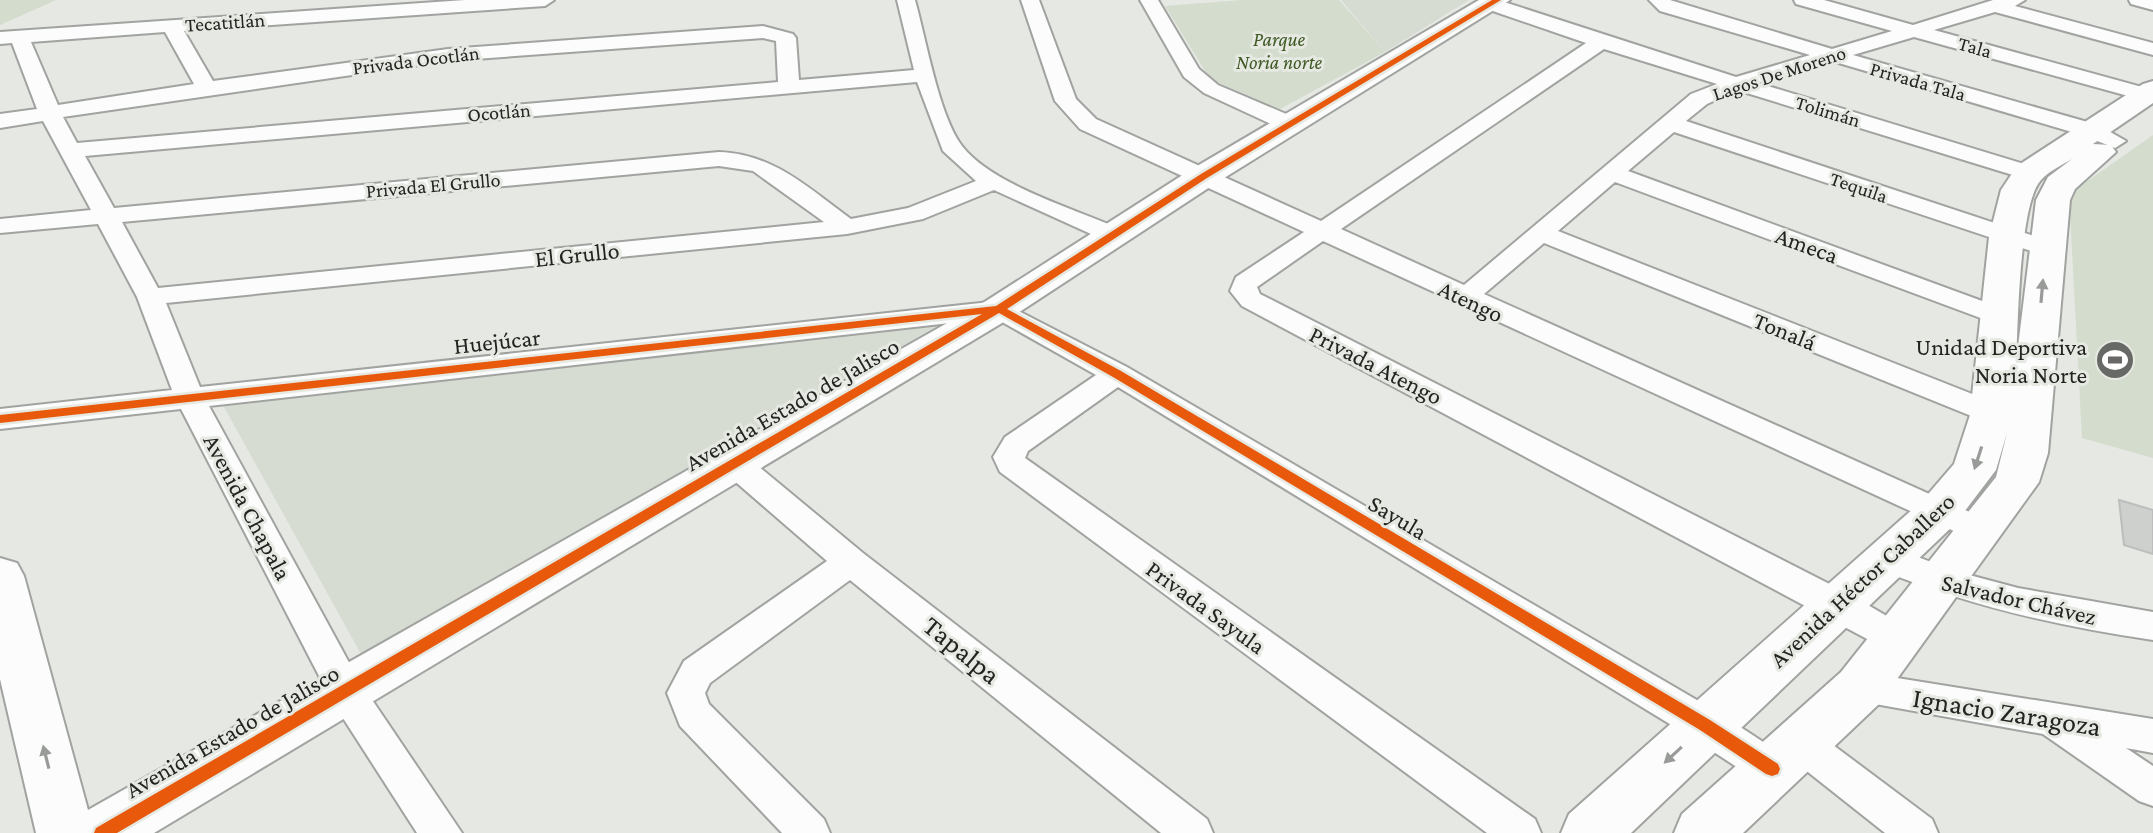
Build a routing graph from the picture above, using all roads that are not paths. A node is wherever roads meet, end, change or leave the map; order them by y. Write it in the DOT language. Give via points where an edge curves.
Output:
graph roads {
  1 [pos="545,0"];
  2 [pos="906,0"];
  3 [pos="1030,0"];
  4 [pos="1149,0"];
  5 [pos="1658,0"];
  6 [pos="1803,0"];
  7 [pos="1969,0"];
  8 [pos="2138,0"];
  9 [pos="1494,2"];
  10 [pos="2006,4"];
  11 [pos="2153,4"];
  12 [pos="467,6"];
  13 [pos="171,26"];
  14 [pos="1916,31"];
  15 [pos="9,38"];
  16 [pos="1601,42"];
  17 [pos="2153,49"];
  18 [pos="448,55"];
  19 [pos="1829,56"];
  20 [pos="926,75"];
  21 [pos="1737,83"];
  22 [pos="789,86"];
  23 [pos="207,88"];
  24 [pos="2151,100"];
  25 [pos="50,113"];
  26 [pos="0,121"];
  27 [pos="1290,124"];
  28 [pos="1672,124"];
  29 [pos="2102,136"];
  30 [pos="73,150"];
  31 [pos="1612,173"];
  32 [pos="2029,173"];
  33 [pos="1204,176"];
  34 [pos="996,181"];
  35 [pos="103,215"];
  36 [pos="0,226"];
  37 [pos="847,227"];
  38 [pos="1322,231"];
  39 [pos="1111,234"];
  40 [pos="1543,234"];
  41 [pos="2027,243"];
  42 [pos="150,297"];
  43 [pos="1464,298"];
  44 [pos="999,309"];
  45 [pos="2002,318"];
  46 [pos="1117,374"];
  47 [pos="189,396"];
  48 [pos="0,419"];
  49 [pos="2010,420"];
  50 [pos="735,464"];
  51 [pos="1939,512"];
  52 [pos="1982,532"];
  53 [pos="1888,559"];
  54 [pos="851,562"];
  55 [pos="0,576"];
  56 [pos="1941,583"];
  57 [pos="1839,605"];
  58 [pos="2153,626"];
  59 [pos="1899,641"];
  60 [pos="1860,688"];
  61 [pos="345,690"];
  62 [pos="2050,719"];
  63 [pos="1705,725"];
  64 [pos="2153,736"];
  65 [pos="1787,757"];
  66 [pos="2153,788"];
  67 [pos="65,833"];
  68 [pos="102,833"];
  69 [pos="441,833"];
  70 [pos="809,833"];
  71 [pos="1192,833"];
  72 [pos="1520,833"];
  73 [pos="1590,833"];
  74 [pos="1703,833"];
  75 [pos="1917,833"];
  1 -- 12 [label="street, Tecatitlán"];
  2 -- 20 [label="street"];
  3 -- 33 [label="street, Atengo" via="1066,101 1076,114"];
  4 -- 27 [label="street" via="1191,73 1211,89"];
  5 -- 19 [label="street, Privada Tala"];
  6 -- 14 [label="street, Tala"];
  7 -- 10 [label="street"];
  8 -- 11 [label="street"];
  9 -- 16 [label="street, Tolimán"];
  9 -- 27 [label="main road, Avenida Estado de Jalisco"];
  10 -- 14 [label="street, Lagos De Moreno"];
  10 -- 17 [label="street"];
  12 -- 13 [label="street, Tecatitlán"];
  12 -- 18 [label="street"];
  13 -- 15 [label="street, Tecatitlán"];
  13 -- 23 [label="street"];
  14 -- 19 [label="street, Lagos De Moreno"];
  14 -- 24 [label="street, Tala"];
  15 -- 25 [label="street, Avenida Chapala"];
  16 -- 21 [label="street, Tolimán"];
  16 -- 38 [label="street, Privada Atengo"];
  18 -- 22 [label="street, Privada Ocotlán" via="775,32 786,38"];
  18 -- 23 [label="street, Privada Ocotlán"];
  19 -- 21 [label="street, Lagos De Moreno"];
  19 -- 29 [label="street, Privada Tala"];
  20 -- 22 [label="street, Ocotlán"];
  20 -- 34 [label="street" via="953,150"];
  21 -- 28 [label="street, Lagos De Moreno" via="1699,99"];
  21 -- 32 [label="street, Tolimán"];
  22 -- 30 [label="street, Ocotlán"];
  23 -- 25 [label="street, Privada Ocotlán"];
  24 -- 29 [label="main road, Avenida Héctor Caballero"];
  25 -- 26 [label="street, Privada Ocotlán"];
  25 -- 30 [label="street, Avenida Chapala"];
  27 -- 33 [label="main road, Avenida Estado de Jalisco"];
  28 -- 31 [label="street, Lagos De Moreno"];
  28 -- 41 [label="street, Tequila"];
  29 -- 32 [label="main road, Avenida Héctor Caballero"];
  29 -- 41 [label="main road, Avenida Héctor Caballero" via="2060,184"];
  30 -- 35 [label="street, Avenida Chapala"];
  31 -- 40 [label="street, Lagos De Moreno"];
  31 -- 45 [label="street, Ameca"];
  32 -- 41 [label="main road, Avenida Héctor Caballero" via="2018,190"];
  33 -- 38 [label="street, Atengo"];
  33 -- 39 [label="main road, Avenida Estado de Jalisco"];
  34 -- 37 [label="street, El Grullo" via="914,214"];
  34 -- 39 [label="street"];
  35 -- 36 [label="street, Privada El Grullo"];
  35 -- 37 [label="street, Privada El Grullo" via="734,159 761,166"];
  35 -- 42 [label="street, Avenida Chapala"];
  37 -- 42 [label="street, El Grullo"];
  38 -- 43 [label="street, Atengo"];
  38 -- 57 [label="street, Privada Atengo" via="1245,283 1246,295"];
  39 -- 44 [label="main road, Avenida Estado de Jalisco"];
  40 -- 43 [label="street, Lagos De Moreno"];
  40 -- 49 [label="street, Tonalá"];
  41 -- 45 [label="main road, Avenida Héctor Caballero"];
  49 -- 41 [label="main road, Avenida Héctor Caballero, one-way"];
  42 -- 47 [label="street, Avenida Chapala"];
  43 -- 51 [label="street, Atengo"];
  44 -- 46 [label="street, Sayula"];
  44 -- 47 [label="street, Huejúcar"];
  44 -- 50 [label="main road, Avenida Estado de Jalisco"];
  45 -- 49 [label="main road, Avenida Héctor Caballero"];
  46 -- 63 [label="street, Sayula"];
  46 -- 72 [label="street, Privada Sayula" via="1016,444 1011,464"];
  47 -- 48 [label="street, Huejúcar"];
  47 -- 61 [label="street, Avenida Chapala"];
  49 -- 51 [label="main road, Avenida Héctor Caballero, one-way"];
  49 -- 52 [label="main road, Avenida Héctor Caballero" via="2026,453 2017,482"];
  50 -- 54 [label="street, Tapalpa"];
  50 -- 61 [label="main road, Avenida Estado de Jalisco"];
  51 -- 52 [label="street, Atengo"];
  51 -- 53 [label="main road, Avenida Héctor Caballero"];
  52 -- 56 [label="main road, Avenida Héctor Caballero"];
  53 -- 56 [label="street, Salvador Chávez"];
  53 -- 57 [label="main road, Avenida Héctor Caballero"];
  54 -- 70 [label="street" via="697,672 686,693 694,714"];
  54 -- 71 [label="street, Tapalpa"];
  67 -- 55 [label="main road, one-way"];
  56 -- 58 [label="street, Salvador Chávez" via="2090,618"];
  56 -- 59 [label="main road, Avenida Héctor Caballero"];
  57 -- 59 [label="street, Privada Atengo"];
  57 -- 63 [label="main road, Avenida Héctor Caballero"];
  59 -- 60 [label="main road, Avenida Héctor Caballero"];
  60 -- 62 [label="street, Ignacio Zaragoza"];
  60 -- 65 [label="main road, Avenida Héctor Caballero"];
  61 -- 68 [label="main road, Avenida Estado de Jalisco"];
  61 -- 69 [label="street, Avenida Chapala"];
  62 -- 64 [label="street, Ignacio Zaragoza"];
  62 -- 66 [label="street"];
  63 -- 65 [label="street, Sayula"];
  63 -- 73 [label="main road, Avenida Héctor Caballero, one-way"];
  65 -- 74 [label="main road, Avenida Héctor Caballero"];
  65 -- 75 [label="street, Sayula"];
}
